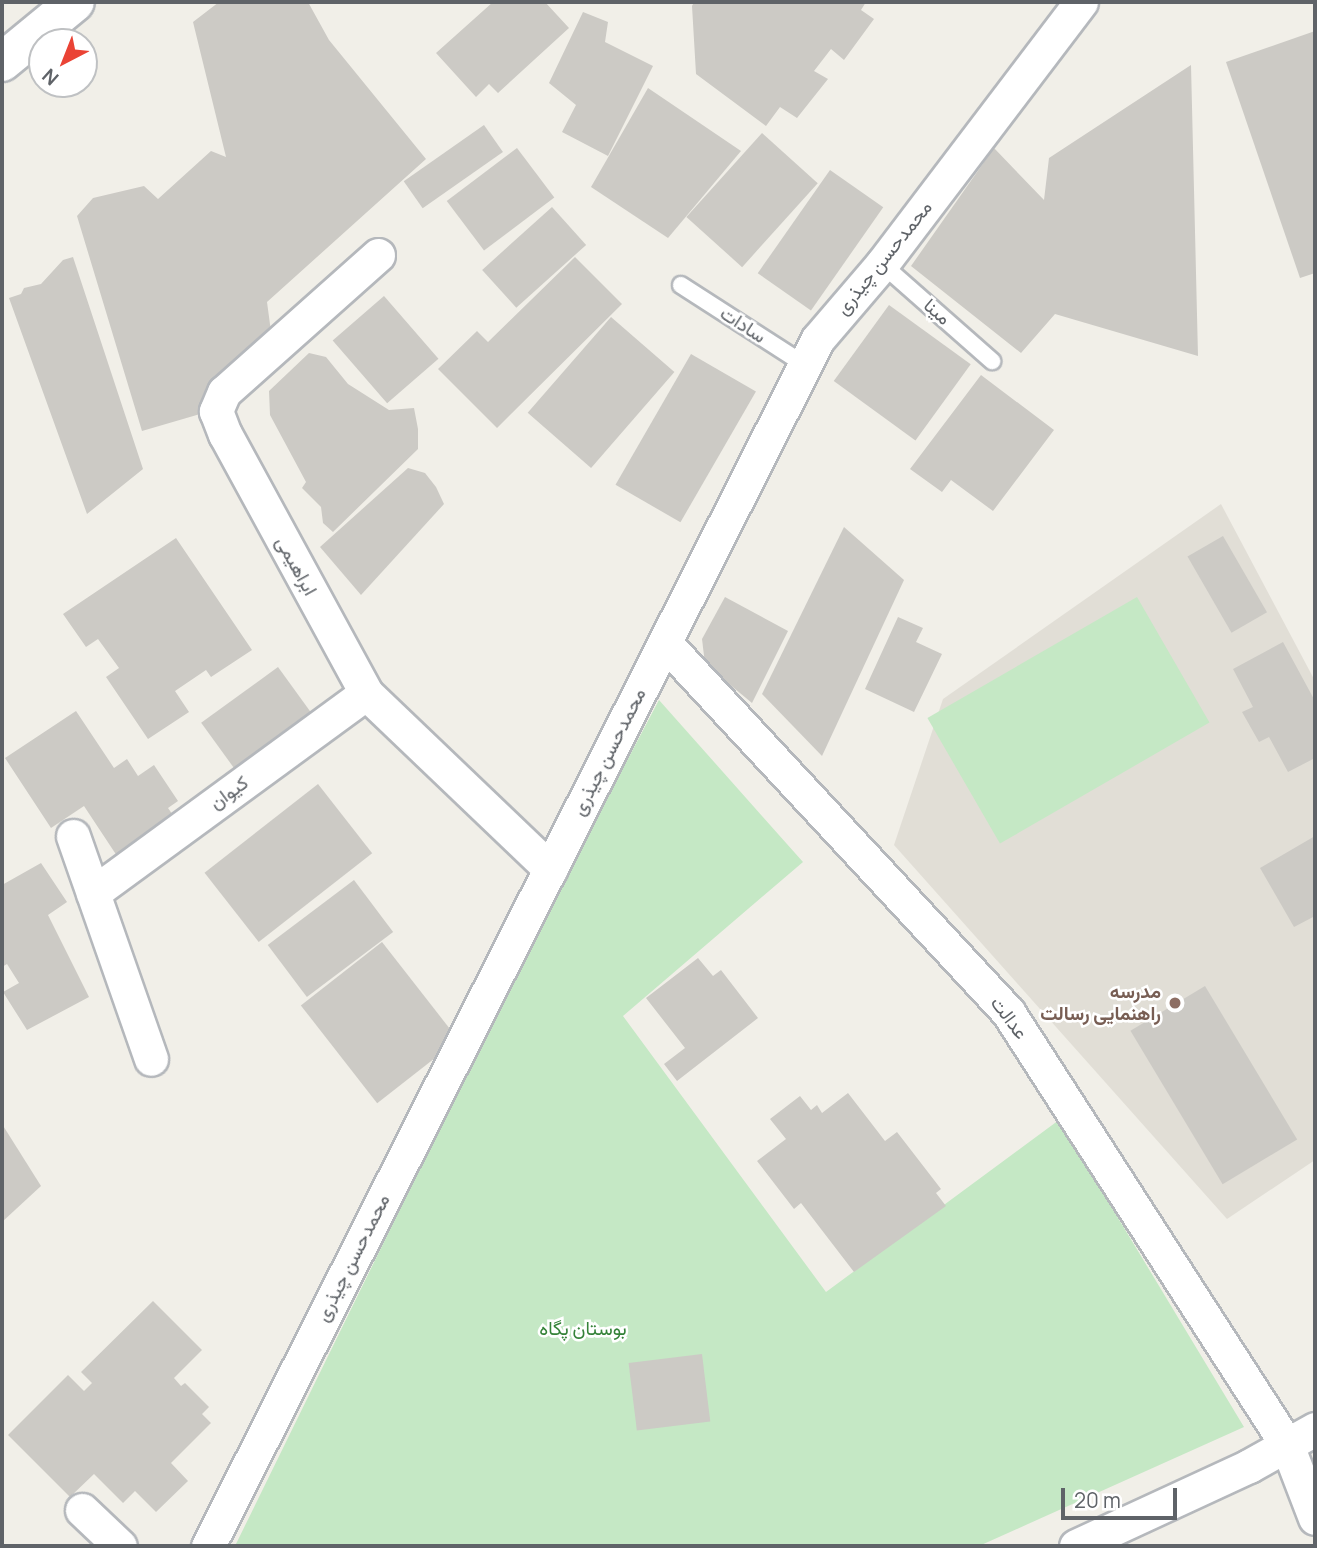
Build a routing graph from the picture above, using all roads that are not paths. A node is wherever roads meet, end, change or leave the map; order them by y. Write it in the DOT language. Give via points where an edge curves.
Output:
graph roads {
  1 [pos="75,2"];
  2 [pos="1070,6"];
  3 [pos="5,53"];
  4 [pos="377,255"];
  5 [pos="881,264"];
  6 [pos="681,285"];
  7 [pos="992,361"];
  8 [pos="805,365"];
  9 [pos="664,643"];
  10 [pos="366,693"];
  11 [pos="73,836"];
  12 [pos="550,869"];
  13 [pos="93,893"];
  14 [pos="151,1059"];
  15 [pos="1315,1429"];
  16 [pos="1287,1445"];
  17 [pos="82,1510"];
  18 [pos="1315,1518"];
  19 [pos="120,1546"];
  20 [pos="208,1546"];
  21 [pos="1076,1546"];
  1 -- 3 [label="main road"];
  2 -- 5 [label="street, محمدحسن چیذری"];
  4 -- 10 [label="street, ابراهیمی" via="224,392 216,411"];
  5 -- 7 [label="lane, مینا"];
  5 -- 8 [label="street, محمدحسن چیذری" via="818,339"];
  6 -- 8 [label="lane, سادات"];
  8 -- 9 [label="street, محمدحسن چیذری"];
  9 -- 12 [label="street, محمدحسن چیذری"];
  9 -- 16 [label="street, عدالت" via="1008,1012"];
  10 -- 12 [label="street, ابراهیمی"];
  10 -- 13 [label="street, کیوان"];
  11 -- 13 [label="street"];
  12 -- 20 [label="street, محمدحسن چیذری"];
  13 -- 14 [label="street"];
  15 -- 16 [label="street"];
  16 -- 18 [label="street, عدالت"];
  16 -- 21 [label="street"];
  17 -- 19 [label="street"];
}
